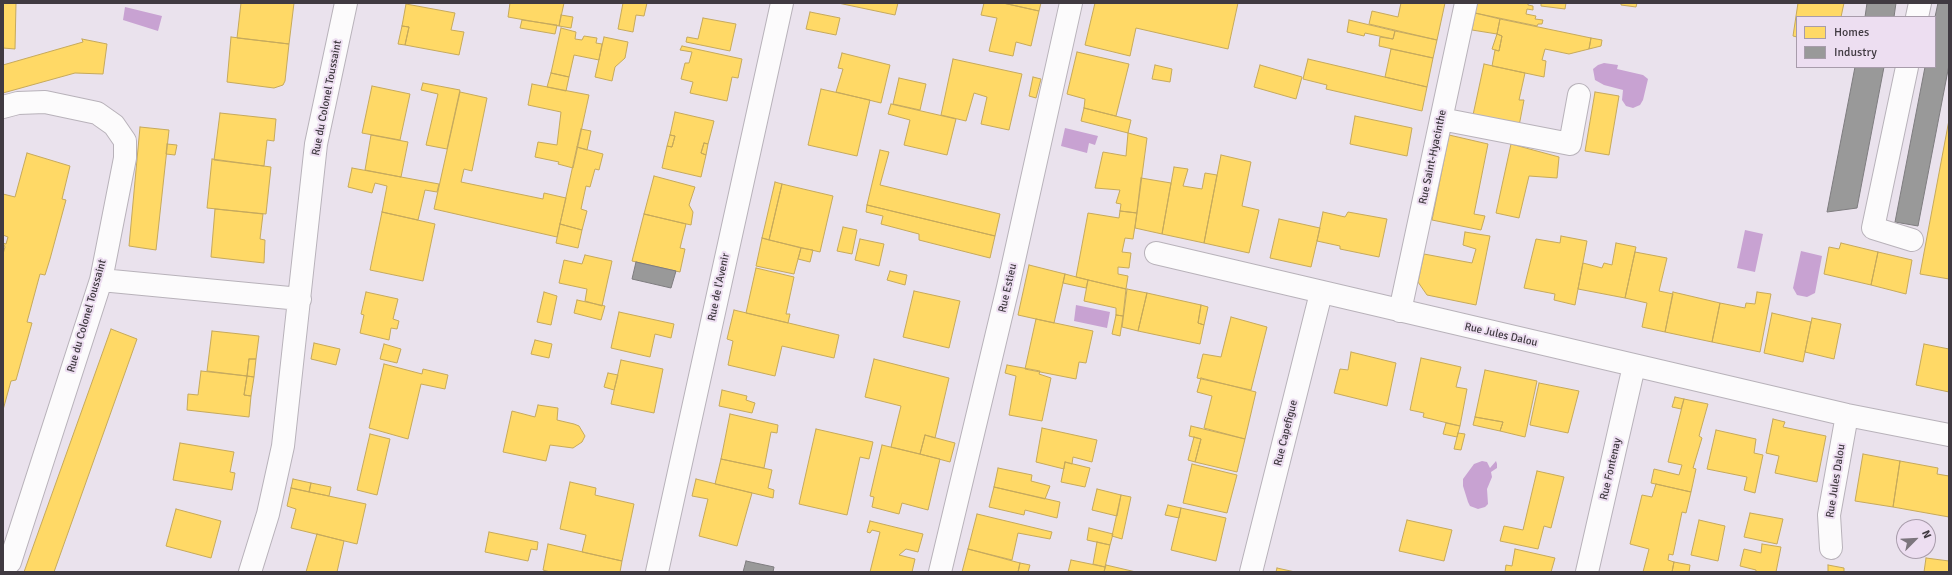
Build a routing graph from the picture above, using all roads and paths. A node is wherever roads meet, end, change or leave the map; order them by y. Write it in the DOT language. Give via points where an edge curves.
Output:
graph roads {
  1 [pos="346,3"];
  2 [pos="782,3"];
  3 [pos="1071,3"];
  4 [pos="1466,3"];
  5 [pos="1920,3"];
  6 [pos="1917,16"];
  7 [pos="1907,68"];
  8 [pos="1579,95"];
  9 [pos="3,107"];
  10 [pos="1441,119"];
  11 [pos="1912,240"];
  12 [pos="1156,253"];
  13 [pos="100,280"];
  14 [pos="1321,293"];
  15 [pos="300,299"];
  16 [pos="1400,312"];
  17 [pos="1634,366"];
  18 [pos="1847,415"];
  19 [pos="1949,435"];
  20 [pos="1831,548"];
  21 [pos="3,570"];
  22 [pos="250,572"];
  23 [pos="657,572"];
  24 [pos="940,572"];
  25 [pos="1251,572"];
  26 [pos="1587,572"];
  1 -- 15 [label="street, Rue du Colonel Toussaint" via="316,144"];
  2 -- 23 [label="street, Rue de l'Avenir"];
  3 -- 24 [label="street, Rue Estieu" via="1010,280"];
  4 -- 10 [label="street, Rue Saint-Hyacinthe"];
  5 -- 6 [label="street"];
  7 -- 11 [label="street" via="1873,228"];
  8 -- 10 [label="street" via="1570,144"];
  9 -- 13 [label="street, Rue du Colonel Toussaint" via="18,103 45,102 97,113 114,125 125,141 125,158"];
  10 -- 16 [label="street, Rue Saint-Hyacinthe"];
  12 -- 14 [label="street, Rue Jules Dalou"];
  13 -- 15 [label="street"];
  13 -- 21 [label="street, Rue du Colonel Toussaint" via="10,562"];
  14 -- 16 [label="street, Rue Jules Dalou"];
  14 -- 25 [label="street, Rue Capefigue"];
  15 -- 22 [label="street, Rue du Colonel Toussaint" via="283,446 268,514"];
  16 -- 17 [label="street, Rue Jules Dalou"];
  17 -- 18 [label="street, Rue Jules Dalou"];
  17 -- 26 [label="street, Rue Fontenay"];
  18 -- 19 [label="street, Rue Jules Dalou"];
  18 -- 20 [label="street, Rue Jules Dalou" via="1829,515"];
}
